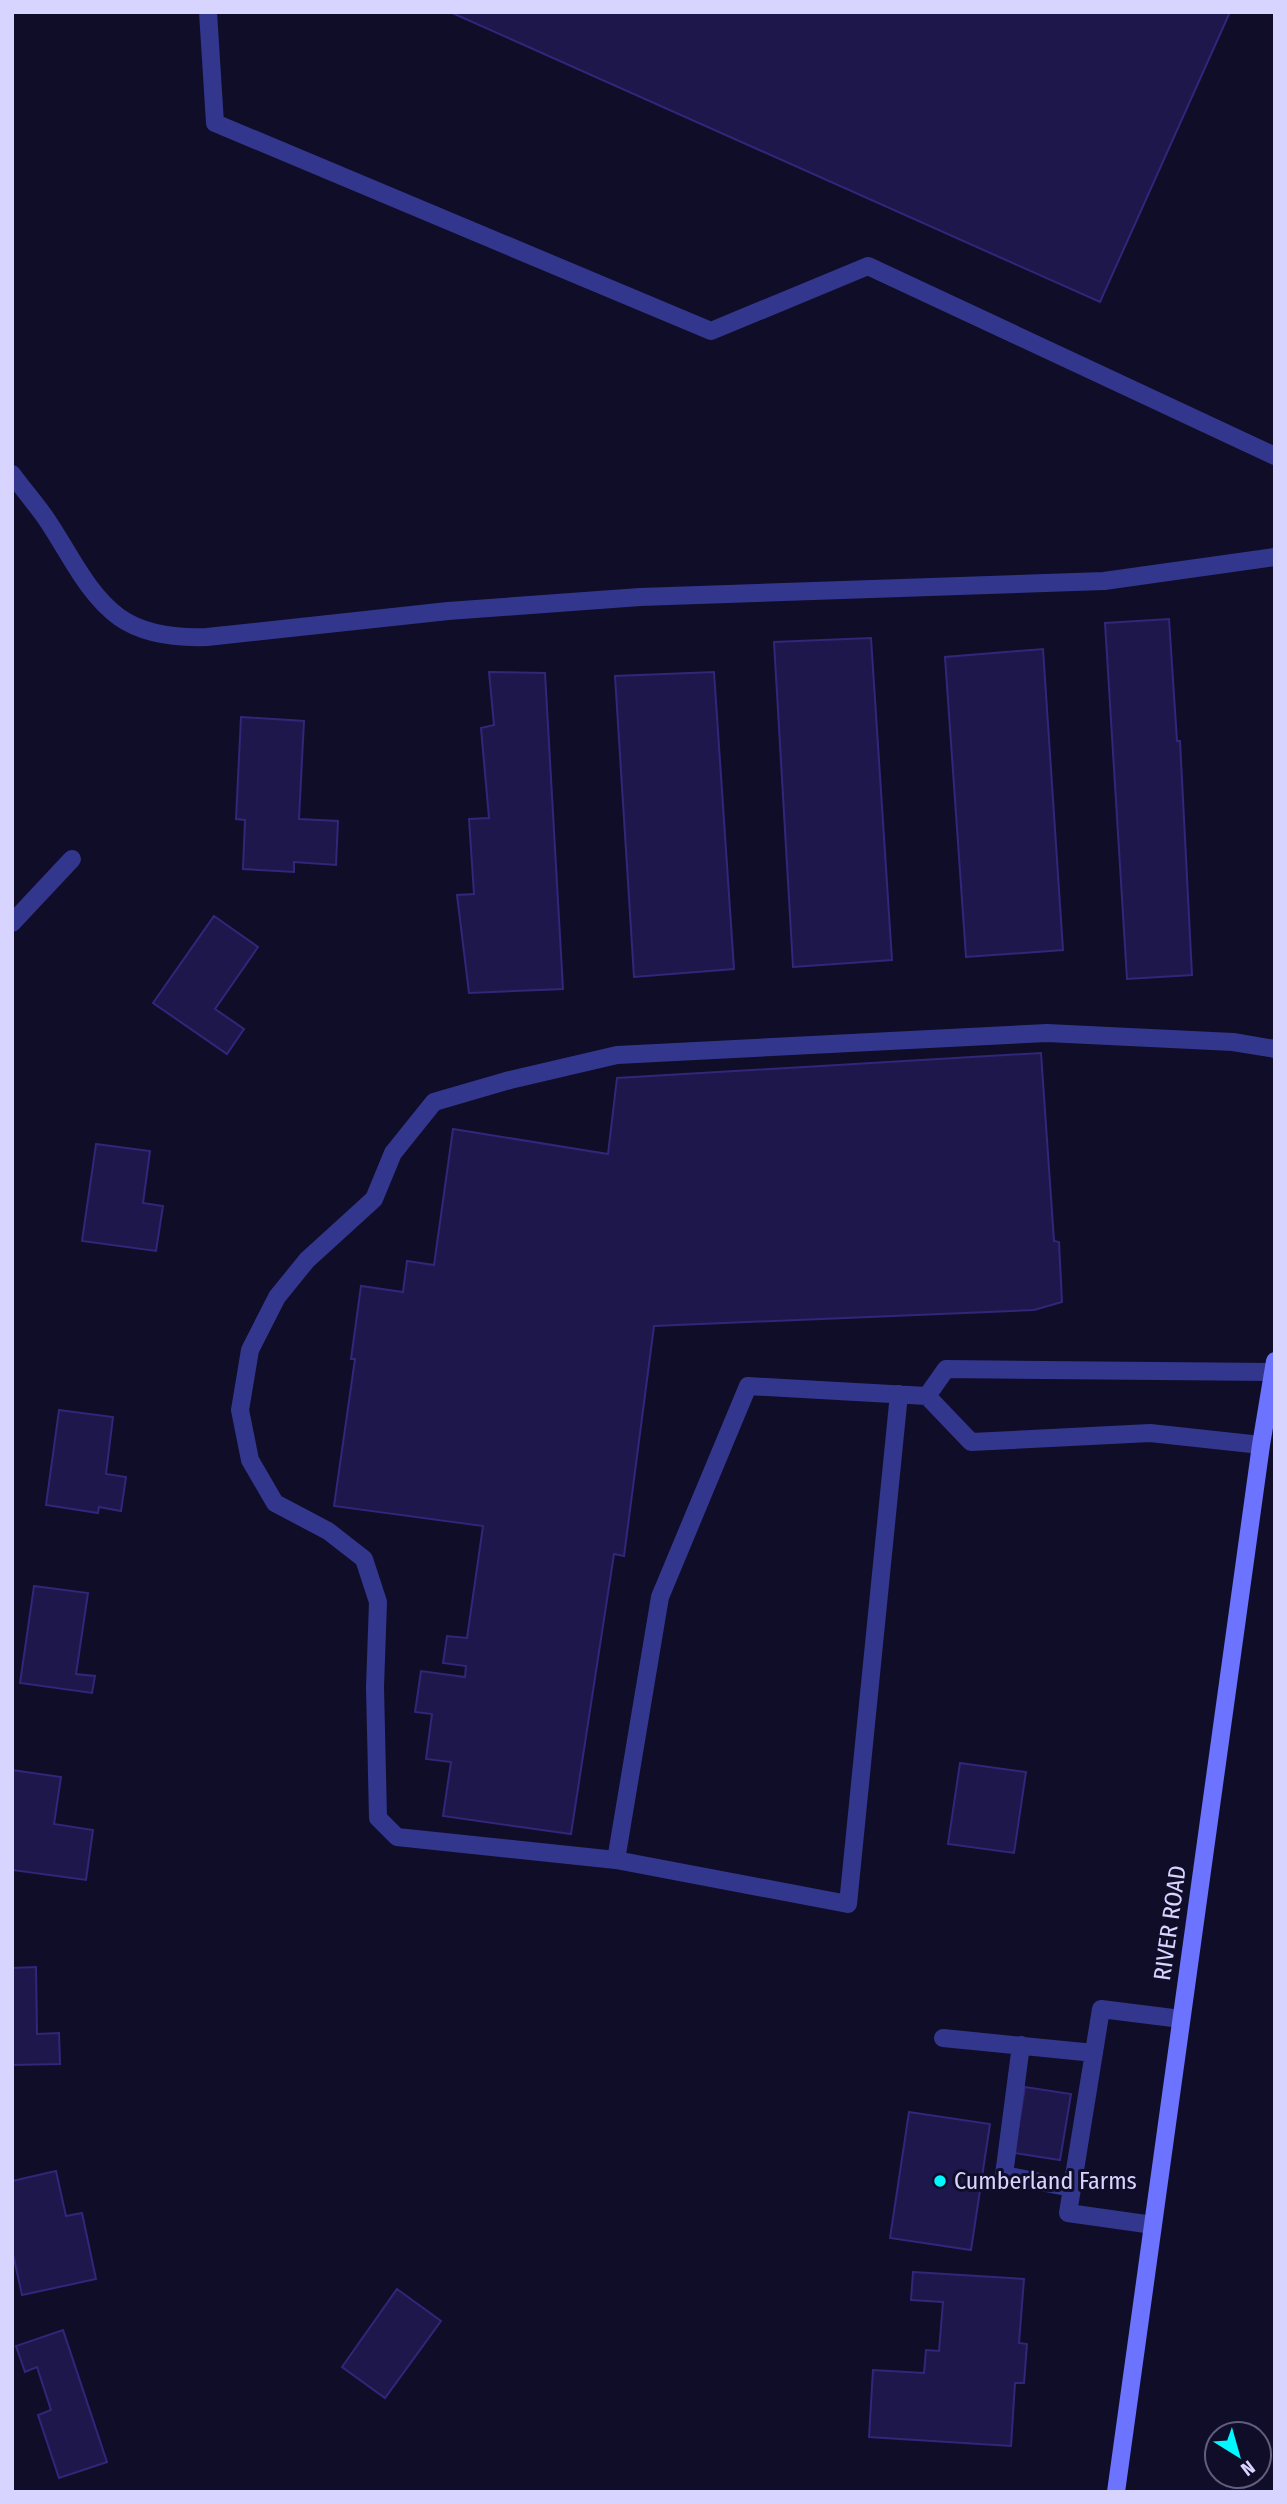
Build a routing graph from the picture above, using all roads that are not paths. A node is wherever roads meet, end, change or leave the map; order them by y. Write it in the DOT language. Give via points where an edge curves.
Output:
graph roads {
  1 [pos="208,12"];
  2 [pos="1275,456"];
  3 [pos="12,474"];
  4 [pos="1275,556"];
  5 [pos="72,859"];
  6 [pos="12,923"];
  7 [pos="1275,1049"];
  8 [pos="1274,1366"];
  9 [pos="899,1394"];
  10 [pos="927,1396"];
  11 [pos="1261,1445"];
  12 [pos="616,1860"];
  13 [pos="1181,2018"];
  14 [pos="943,2038"];
  15 [pos="1021,2045"];
  16 [pos="1094,2053"];
  17 [pos="1072,2188"];
  18 [pos="1153,2225"];
  19 [pos="1116,2492"];
  1 -- 2 [label="street" via="215,123 711,331 868,266"];
  3 -- 4 [label="street" via="106,605 137,626 183,638 640,597 1104,581"];
  5 -- 6 [label="street"];
  7 -- 12 [label="street" via="1233,1042 1047,1032 617,1055 434,1102 393,1153 374,1199 307,1260 276,1297 250,1350 240,1410 250,1461 275,1503 328,1531 364,1559 378,1602 377,1818 397,1837"];
  8 -- 10 [label="street" via="946,1369"];
  8 -- 11 [label="main road, RIVER ROAD"];
  9 -- 10 [label="street"];
  9 -- 12 [label="street" via="748,1386 660,1597"];
  9 -- 12 [label="street" via="848,1904"];
  10 -- 11 [label="street" via="971,1442 1150,1433"];
  11 -- 13 [label="main road, RIVER ROAD"];
  13 -- 16 [label="street" via="1101,2009"];
  13 -- 18 [label="main road, RIVER ROAD"];
  14 -- 15 [label="street"];
  15 -- 16 [label="street"];
  15 -- 17 [label="street" via="1004,2175"];
  16 -- 17 [label="street"];
  17 -- 18 [label="street" via="1068,2213"];
  18 -- 19 [label="main road, RIVER ROAD"];
}
